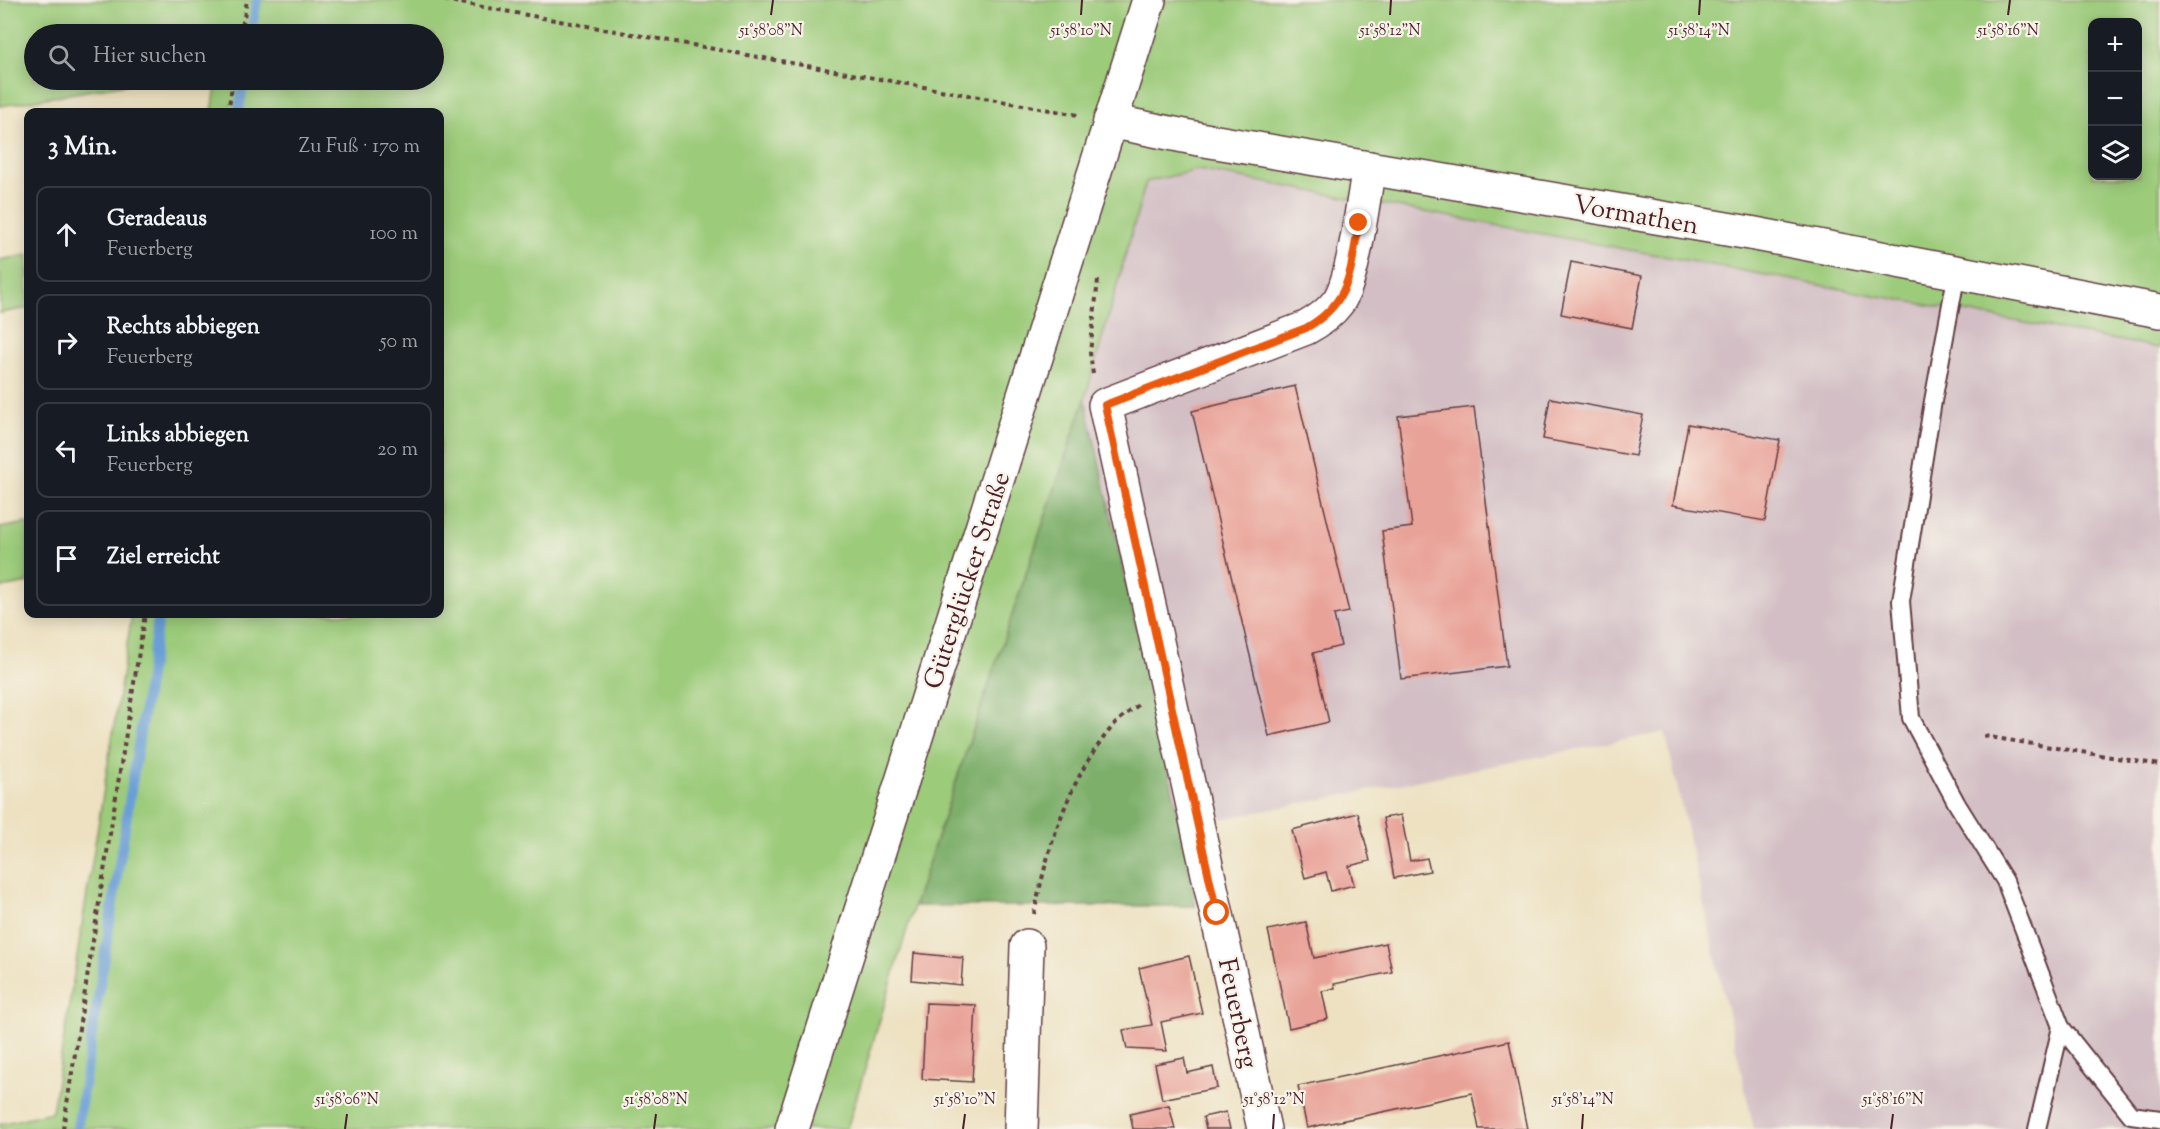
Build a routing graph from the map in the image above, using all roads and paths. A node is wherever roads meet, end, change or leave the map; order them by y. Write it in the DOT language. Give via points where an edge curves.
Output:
graph roads {
  1 [pos="247,0"];
  2 [pos="444,0"];
  3 [pos="1144,15"];
  4 [pos="243,24"];
  5 [pos="231,90"];
  6 [pos="229,108"];
  7 [pos="1110,121"];
  8 [pos="1369,168"];
  9 [pos="1957,273"];
  10 [pos="2160,311"];
  11 [pos="144,618"];
  12 [pos="1167,682"];
  13 [pos="1984,736"];
  14 [pos="2160,765"];
  15 [pos="1027,946"];
  16 [pos="2061,1027"];
  17 [pos="2160,1119"];
  18 [pos="63,1129"];
  19 [pos="792,1129"];
  20 [pos="1021,1129"];
  21 [pos="1264,1129"];
  22 [pos="2037,1129"];
  1 -- 4 [label="path"];
  2 -- 7 [label="path"];
  3 -- 7 [label="street, Güterglücker Straße"];
  5 -- 6 [label="path"];
  7 -- 8 [label="street, Vormathen"];
  7 -- 19 [label="street, Güterglücker Straße"];
  8 -- 9 [label="street, Vormathen"];
  8 -- 12 [label="street, Feuerberg" via="1349,276 1340,300 1324,318 1105,405"];
  9 -- 10 [label="street, Vormathen"];
  9 -- 16 [label="lane" via="1901,601 1911,718 1957,804 2005,881"];
  11 -- 18 [label="path"];
  12 -- 15 [label="path" via="1114,725 1078,777 1045,862"];
  12 -- 21 [label="street, Feuerberg"];
  13 -- 14 [label="path"];
  15 -- 20 [label="street"];
  16 -- 17 [label="lane" via="2131,1115"];
  16 -- 22 [label="lane"];
}
